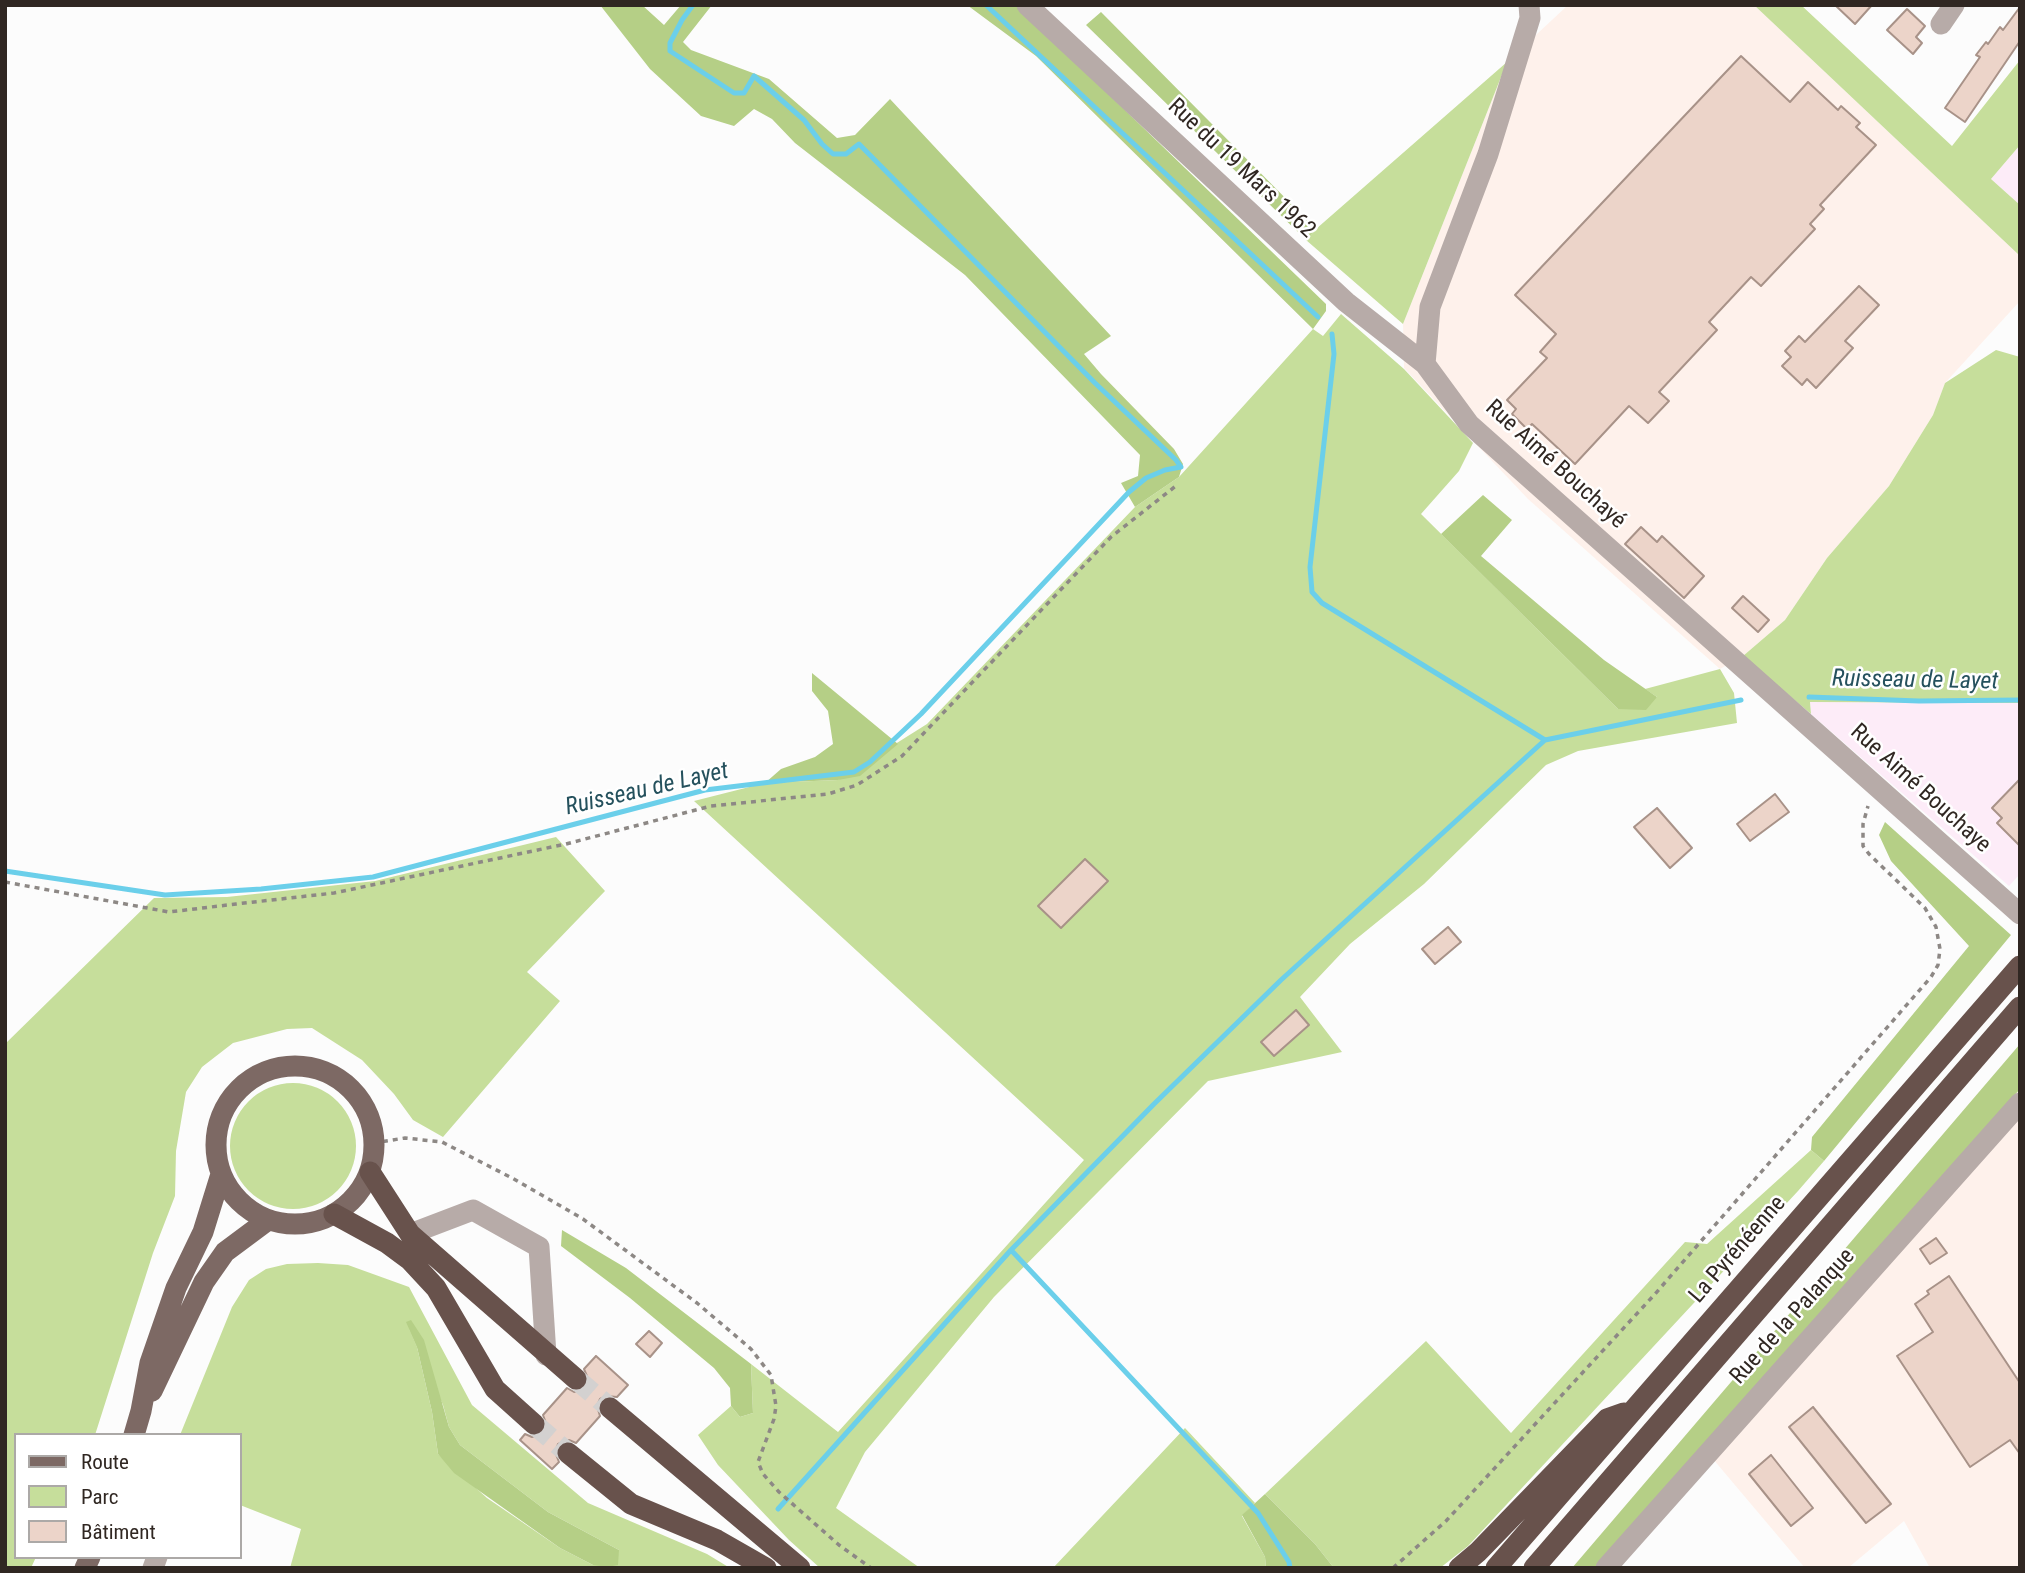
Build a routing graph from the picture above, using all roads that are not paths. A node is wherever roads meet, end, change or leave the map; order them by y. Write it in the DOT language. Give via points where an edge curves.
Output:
graph roads {
  1 [pos="1027,5"];
  2 [pos="1529,5"];
  3 [pos="1954,5"];
  4 [pos="1941,24"];
  5 [pos="1425,364"];
  6 [pos="1785,705"];
  7 [pos="2019,913"];
  8 [pos="2020,966"];
  9 [pos="2020,1007"];
  10 [pos="2020,1103"];
  11 [pos="370,1172"];
  12 [pos="221,1174"];
  13 [pos="334,1214"];
  14 [pos="268,1220"];
  15 [pos="411,1234"];
  16 [pos="546,1355"];
  17 [pos="576,1379"];
  18 [pos="610,1408"];
  19 [pos="1636,1408"];
  20 [pos="141,1411"];
  21 [pos="534,1424"];
  22 [pos="135,1433"];
  23 [pos="568,1453"];
  24 [pos="799,1567"];
  25 [pos="766,1568"];
  26 [pos="1459,1568"];
  27 [pos="1496,1568"];
  28 [pos="1534,1568"];
  29 [pos="1606,1568"];
  1 -- 5 [label="street, Rue du 19 Mars 1962" via="1346,302"];
  2 -- 5 [label="street" via="1530,19 1488,154 1430,307"];
  3 -- 4 [label="street"];
  5 -- 6 [label="street, Rue Aimé Bouchayé" via="1469,424"];
  6 -- 7 [label="street, Rue Aimé Bouchaye"];
  8 -- 19 [label="highway, La Pyrénéenne"];
  9 -- 28 [label="highway"];
  10 -- 29 [label="street, Rue de la Palanque"];
  11 -- 12 [label="main road" via="372,1126 362,1100 337,1077 301,1065 278,1067 237,1090 224,1108 215,1139"];
  11 -- 13 [label="main road" via="355,1197"];
  11 -- 15 [label="highway"];
  12 -- 14 [label="main road" via="229,1191 250,1211"];
  12 -- 20 [label="main road" via="203,1232 176,1288 150,1363"];
  13 -- 14 [label="main road" via="299,1225"];
  13 -- 21 [label="highway" via="410,1260 436,1288 495,1389"];
  14 -- 20 [label="main road" via="225,1252 204,1282"];
  15 -- 16 [label="highway"];
  15 -- 16 [label="street" via="473,1210 539,1247"];
  16 -- 17 [label="highway"];
  18 -- 24 [label="highway"];
  19 -- 26 [label="highway" via="1607,1419"];
  19 -- 27 [label="highway, La Pyrénéenne"];
  20 -- 22 [label="main road"];
  23 -- 25 [label="highway" via="631,1504 717,1540"];
}
